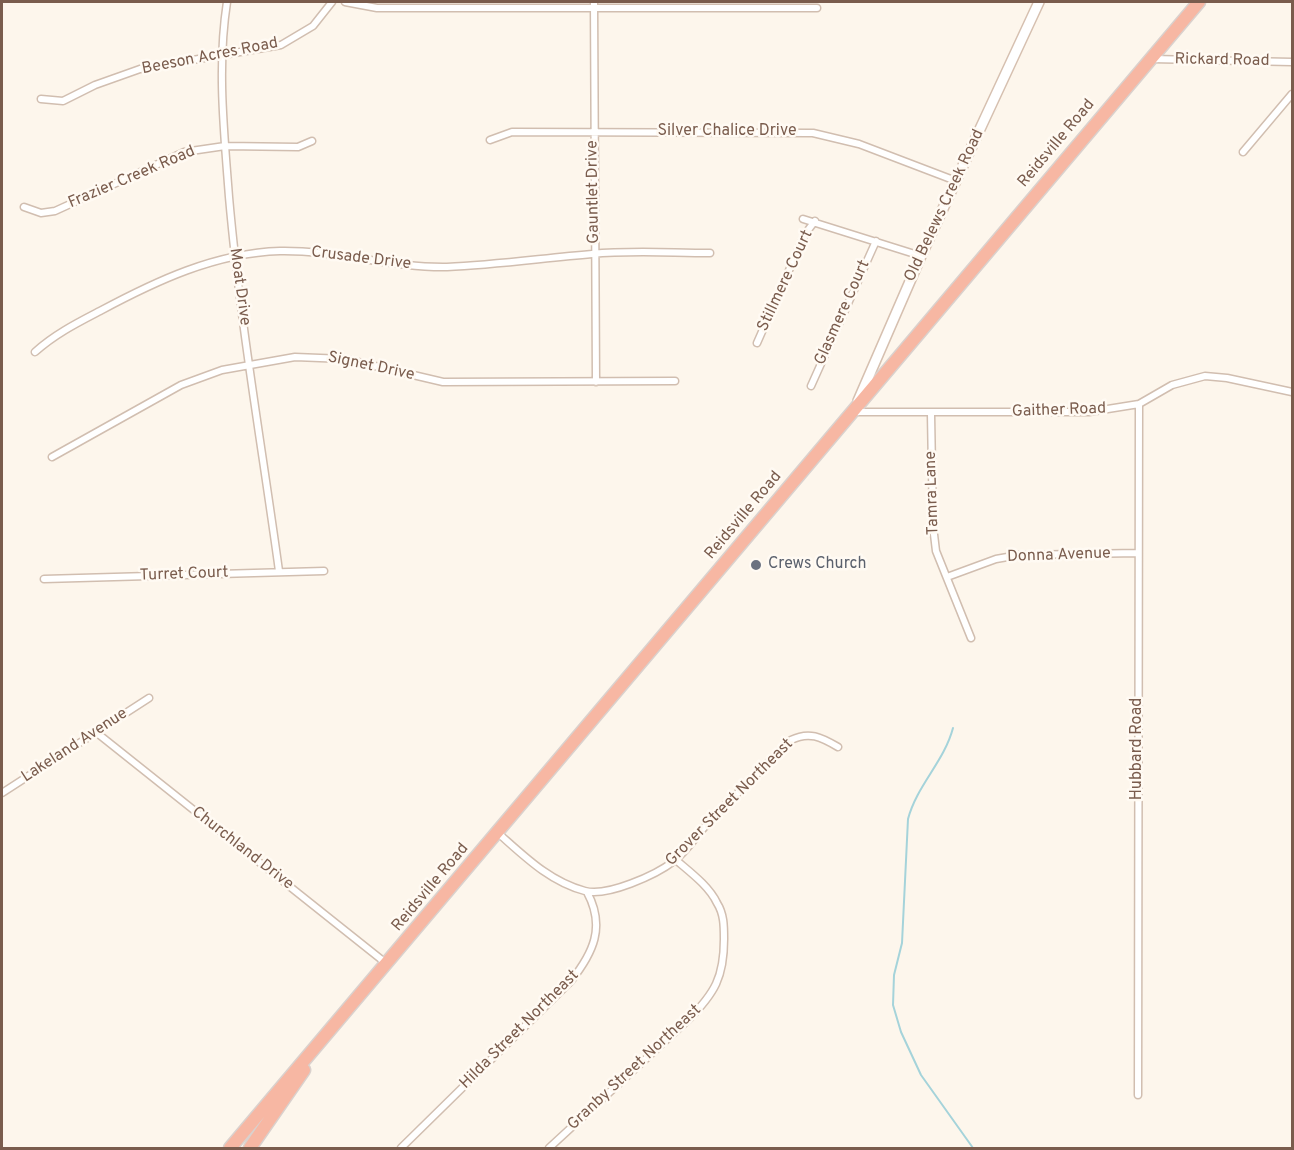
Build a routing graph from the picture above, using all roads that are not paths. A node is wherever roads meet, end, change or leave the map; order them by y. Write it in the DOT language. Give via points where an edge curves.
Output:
graph roads {
  1 [pos="227,2"];
  2 [pos="332,2"];
  3 [pos="345,2"];
  4 [pos="1039,2"];
  5 [pos="1199,2"];
  6 [pos="462,4"];
  7 [pos="594,5"];
  8 [pos="817,8"];
  9 [pos="220,55"];
  10 [pos="1151,59"];
  11 [pos="1293,62"];
  12 [pos="1293,94"];
  13 [pos="41,99"];
  14 [pos="594,131"];
  15 [pos="490,140"];
  16 [pos="312,141"];
  17 [pos="225,146"];
  18 [pos="1244,152"];
  19 [pos="956,181"];
  20 [pos="24,207"];
  21 [pos="803,219"];
  22 [pos="815,221"];
  23 [pos="876,241"];
  24 [pos="595,253"];
  25 [pos="710,253"];
  26 [pos="921,256"];
  27 [pos="234,257"];
  28 [pos="757,343"];
  29 [pos="35,352"];
  30 [pos="251,365"];
  31 [pos="596,381"];
  32 [pos="675,381"];
  33 [pos="811,386"];
  34 [pos="1293,392"];
  35 [pos="1139,404"];
  36 [pos="853,412"];
  37 [pos="931,414"];
  38 [pos="52,457"];
  39 [pos="1138,554"];
  40 [pos="324,570"];
  41 [pos="279,571"];
  42 [pos="947,577"];
  43 [pos="44,579"];
  44 [pos="971,638"];
  45 [pos="149,698"];
  46 [pos="97,733"];
  47 [pos="838,747"];
  48 [pos="2,793"];
  49 [pos="498,833"];
  50 [pos="676,860"];
  51 [pos="587,892"];
  52 [pos="387,965"];
  53 [pos="314,1052"];
  54 [pos="1138,1095"];
  55 [pos="230,1149"];
  56 [pos="250,1149"];
  57 [pos="401,1149"];
  58 [pos="549,1149"];
  1 -- 9 [label="street, Moat Drive"];
  2 -- 9 [label="street, Beeson Acres Road" via="313,26 292,40 269,48"];
  3 -- 6 [label="street" via="390,8"];
  4 -- 19 [label="street, Old Belews Creek Road"];
  5 -- 10 [label="highway, Reidsville Road"];
  6 -- 7 [label="street"];
  7 -- 8 [label="street"];
  7 -- 14 [label="street, Gauntlet Drive"];
  9 -- 13 [label="street, Beeson Acres Road" via="141,69 63,100"];
  9 -- 17 [label="street, Moat Drive"];
  10 -- 11 [label="street, Rickard Road"];
  10 -- 36 [label="highway, Reidsville Road"];
  12 -- 18 [label="street"];
  14 -- 15 [label="street, Silver Chalice Drive" via="512,132"];
  14 -- 19 [label="street, Silver Chalice Drive" via="813,133 859,144"];
  14 -- 24 [label="street, Gauntlet Drive"];
  16 -- 17 [label="street, Frazier Creek Road" via="298,147"];
  17 -- 20 [label="street, Frazier Creek Road" via="184,152 55,211 41,213"];
  17 -- 27 [label="street, Moat Drive"];
  19 -- 26 [label="street, Old Belews Creek Road"];
  21 -- 22 [label="street"];
  22 -- 23 [label="street"];
  22 -- 28 [label="street, Stillmere Court" via="805,234"];
  23 -- 26 [label="street"];
  23 -- 33 [label="street, Glasmere Court"];
  24 -- 25 [label="street, Crusade Drive"];
  24 -- 27 [label="street, Crusade Drive" via="447,267 311,252 279,251"];
  24 -- 31 [label="street, Gauntlet Drive"];
  26 -- 36 [label="street, Old Belews Creek Road"];
  27 -- 29 [label="street, Crusade Drive" via="188,269 133,294 52,337"];
  27 -- 30 [label="street, Moat Drive"];
  30 -- 31 [label="street, Signet Drive" via="320,357 345,359 443,382"];
  30 -- 38 [label="street, Signet Drive" via="222,370 182,385"];
  30 -- 41 [label="street, Moat Drive"];
  31 -- 32 [label="street, Signet Drive"];
  34 -- 35 [label="street, Gaither Road" via="1205,376 1172,385"];
  35 -- 37 [label="street, Gaither Road" via="1089,412"];
  35 -- 39 [label="street, Hubbard Road"];
  36 -- 37 [label="street, Gaither Road"];
  36 -- 49 [label="highway, Reidsville Road"];
  37 -- 42 [label="street, Tamra Lane" via="933,526 936,551"];
  39 -- 42 [label="street, Donna Avenue" via="1019,555"];
  39 -- 54 [label="street, Hubbard Road"];
  40 -- 41 [label="street, Turret Court"];
  41 -- 43 [label="street, Turret Court"];
  42 -- 44 [label="street, Tamra Lane"];
  45 -- 46 [label="street, Lakeland Avenue"];
  46 -- 48 [label="street, Lakeland Avenue"];
  46 -- 52 [label="street, Churchland Drive"];
  47 -- 50 [label="street, Grover Street Northeast" via="818,736 804,734 791,740"];
  49 -- 51 [label="street" via="561,883"];
  49 -- 52 [label="highway, Reidsville Road"];
  50 -- 51 [label="street, Grover Street Northeast" via="654,875 623,886"];
  50 -- 58 [label="street, Granby Street Northeast" via="710,892 724,921 724,964 717,984 688,1020"];
  51 -- 57 [label="street, Hilda Street Northeast" via="594,904 595,940 590,957 571,981"];
  52 -- 53 [label="highway, Reidsville Road"];
  53 -- 55 [label="highway, Reidsville Road"];
  53 -- 56 [label="highway, Reidsville Road"];
}
